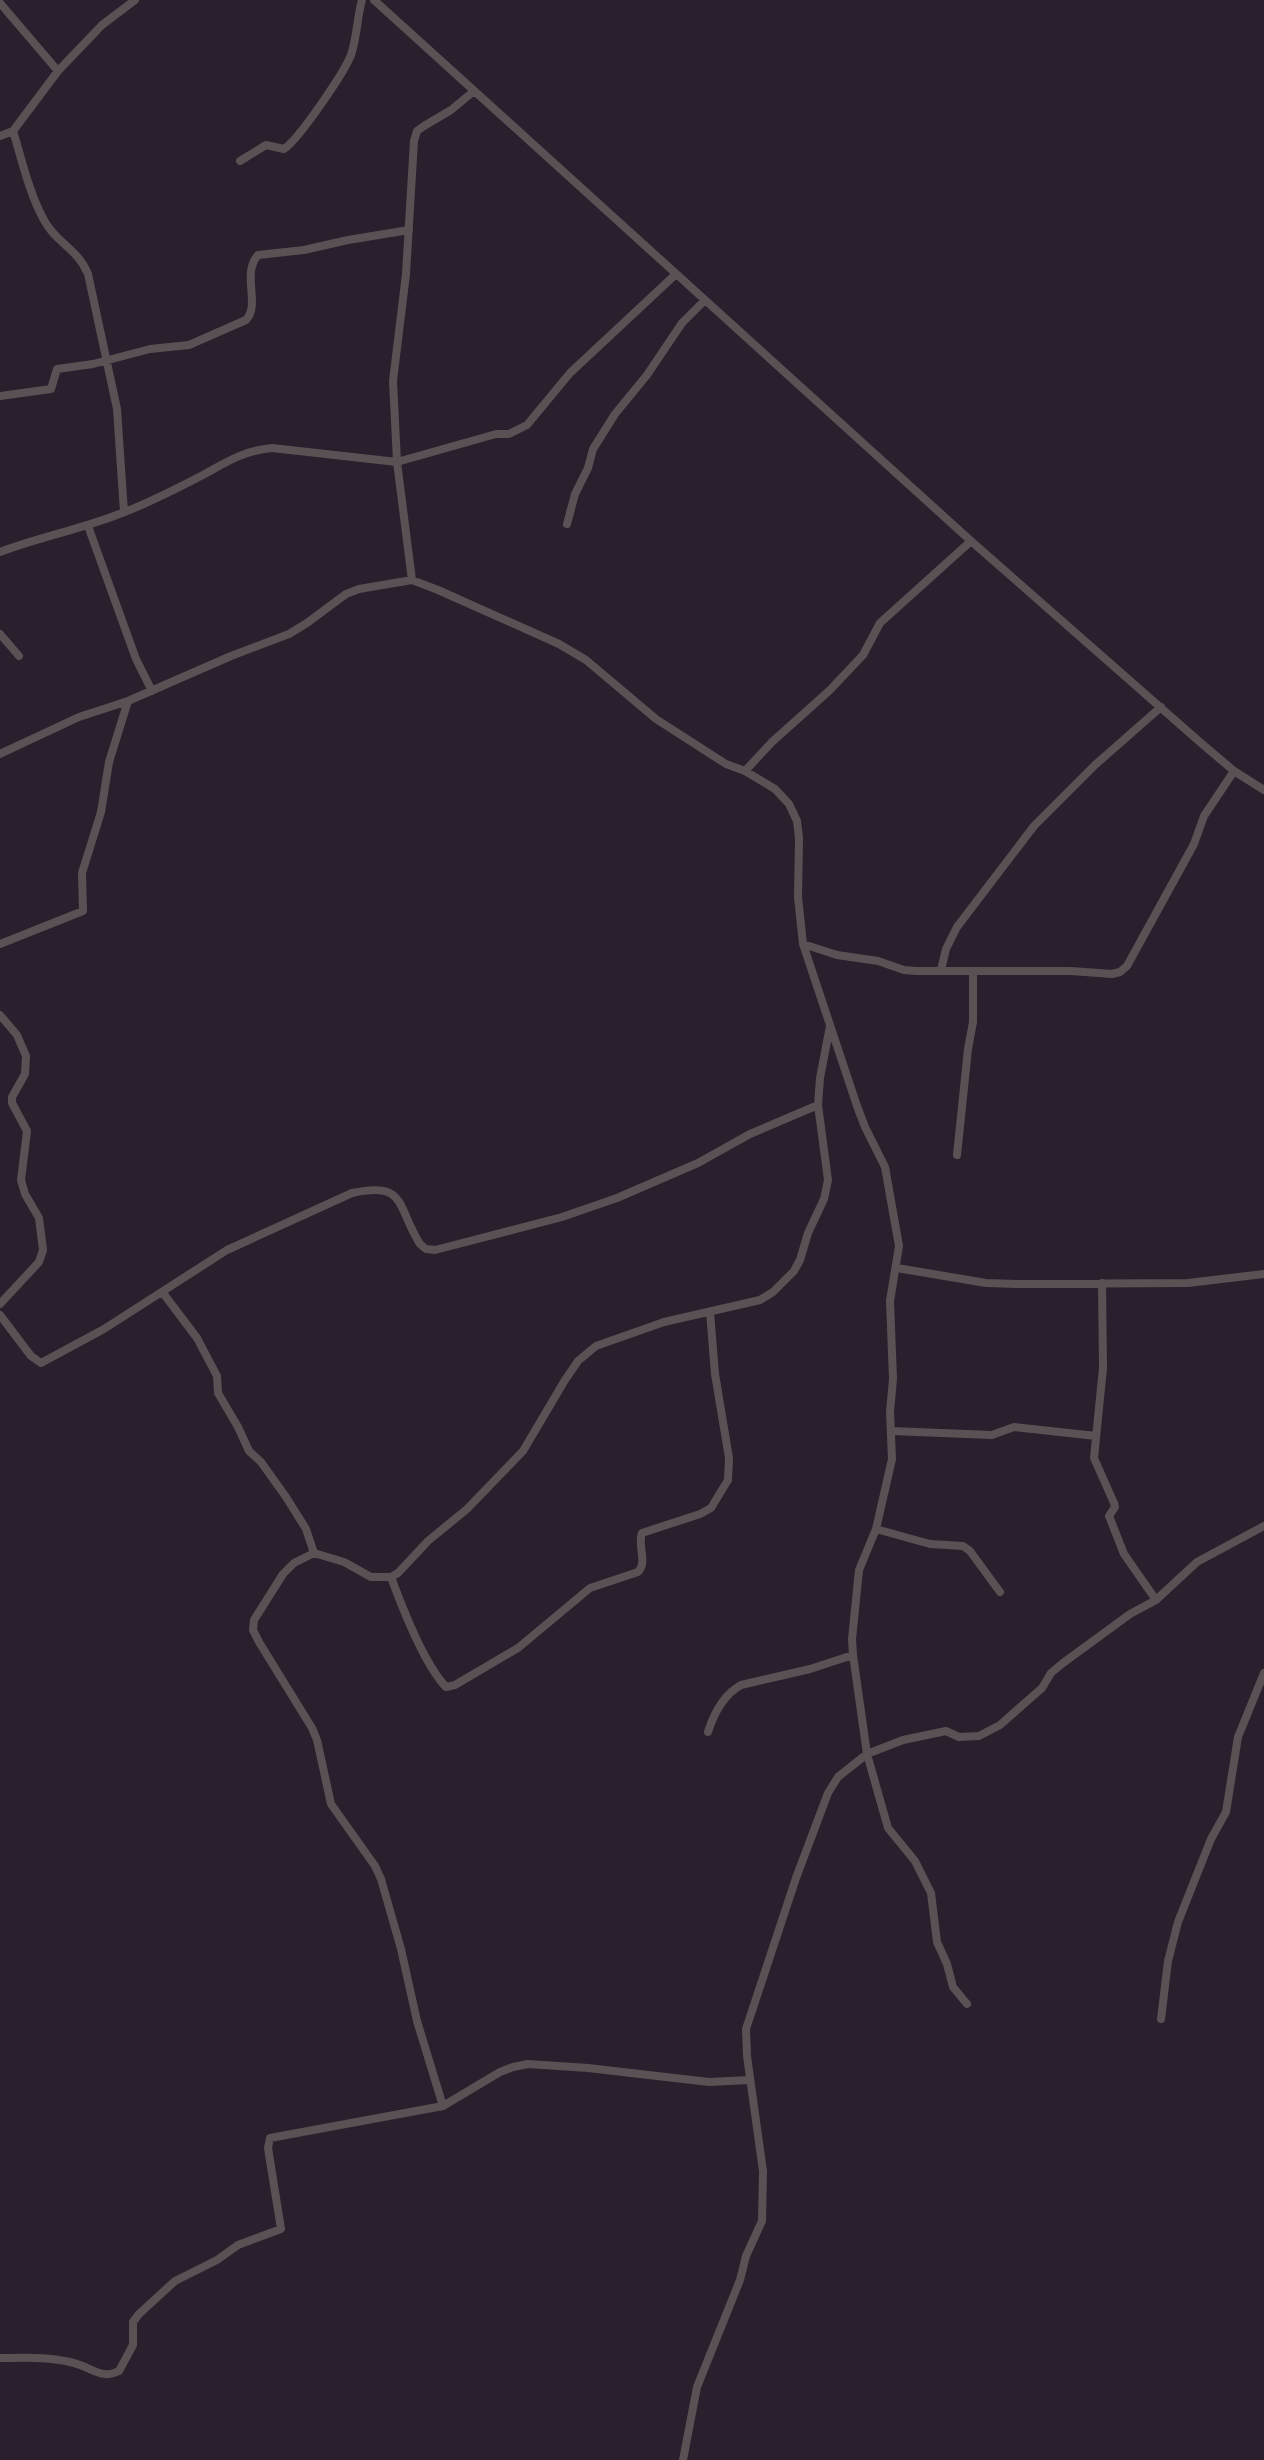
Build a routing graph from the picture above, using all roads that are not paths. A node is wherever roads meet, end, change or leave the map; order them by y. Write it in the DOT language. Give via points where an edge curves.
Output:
graph roads {
  1 [pos="135,0"];
  2 [pos="362,0"];
  3 [pos="374,0"];
  4 [pos="0,3"];
  5 [pos="58,71"];
  6 [pos="474,91"];
  7 [pos="12,131"];
  8 [pos="0,136"];
  9 [pos="240,161"];
  10 [pos="409,230"];
  11 [pos="676,274"];
  12 [pos="705,300"];
  13 [pos="106,359"];
  14 [pos="0,396"];
  15 [pos="397,462"];
  16 [pos="124,512"];
  17 [pos="567,524"];
  18 [pos="88,526"];
  19 [pos="971,541"];
  20 [pos="0,552"];
  21 [pos="412,580"];
  22 [pos="0,634"];
  23 [pos="19,656"];
  24 [pos="152,691"];
  25 [pos="128,701"];
  26 [pos="1161,707"];
  27 [pos="0,754"];
  28 [pos="745,771"];
  29 [pos="1234,771"];
  30 [pos="1264,790"];
  31 [pos="0,944"];
  32 [pos="803,944"];
  33 [pos="941,970"];
  34 [pos="973,971"];
  35 [pos="0,1015"];
  36 [pos="830,1026"];
  37 [pos="818,1105"];
  38 [pos="957,1155"];
  39 [pos="897,1268"];
  40 [pos="1264,1274"];
  41 [pos="1102,1284"];
  42 [pos="163,1293"];
  43 [pos="0,1304"];
  44 [pos="710,1312"];
  45 [pos="0,1315"];
  46 [pos="891,1431"];
  47 [pos="1096,1436"];
  48 [pos="1264,1526"];
  49 [pos="876,1529"];
  50 [pos="314,1553"];
  51 [pos="391,1577"];
  52 [pos="1000,1592"];
  53 [pos="1156,1600"];
  54 [pos="853,1655"];
  55 [pos="1264,1673"];
  56 [pos="708,1732"];
  57 [pos="867,1754"];
  58 [pos="967,2004"];
  59 [pos="1161,2019"];
  60 [pos="750,2080"];
  61 [pos="443,2106"];
  62 [pos="0,2358"];
  63 [pos="683,2460"];
  1 -- 5 [label="street" via="102,25"];
  2 -- 9 [label="street" via="343,73 295,140 284,149 266,145"];
  3 -- 6 [label="street"];
  4 -- 5 [label="street"];
  5 -- 7 [label="street"];
  6 -- 10 [label="street" via="417,131"];
  6 -- 11 [label="street"];
  7 -- 8 [label="street"];
  7 -- 13 [label="street" via="44,221 75,251 88,274"];
  10 -- 13 [label="street" via="258,255 252,261 251,309 246,320 199,343"];
  10 -- 15 [label="street" via="393,381"];
  11 -- 12 [label="street"];
  11 -- 15 [label="street" via="570,373 527,425 518,431"];
  12 -- 17 [label="street" via="682,323 593,449"];
  12 -- 19 [label="street"];
  13 -- 14 [label="street" via="57,369 51,390"];
  13 -- 16 [label="street" via="120,435"];
  15 -- 16 [label="street" via="272,448 255,450"];
  15 -- 21 [label="street"];
  16 -- 18 [label="street"];
  18 -- 20 [label="street"];
  18 -- 24 [label="street" via="136,659"];
  19 -- 26 [label="street"];
  19 -- 28 [label="street" via="880,623 863,655"];
  21 -- 24 [label="street" via="346,594 289,634"];
  21 -- 28 [label="street" via="559,644 612,680 656,719 726,764"];
  22 -- 23 [label="street"];
  24 -- 25 [label="street"];
  25 -- 27 [label="street" via="79,717"];
  25 -- 31 [label="street" via="82,873 83,911"];
  26 -- 29 [label="street"];
  26 -- 33 [label="street" via="1034,826 957,927"];
  28 -- 32 [label="street" via="775,789 789,804 797,821"];
  29 -- 30 [label="street"];
  29 -- 34 [label="street" via="1208,810 1194,844 1127,966 1120,972"];
  32 -- 33 [label="street" via="837,956 904,970"];
  32 -- 36 [label="street"];
  33 -- 34 [label="street"];
  34 -- 38 [label="street" via="974,1022"];
  35 -- 43 [label="street" via="17,1035 26,1056 25,1074 12,1103 27,1131 21,1180 39,1218 43,1257"];
  36 -- 37 [label="street"];
  36 -- 39 [label="street" via="865,1127 885,1167 898,1232"];
  37 -- 42 [label="street" via="617,1198 561,1218 435,1250 420,1244 396,1196 386,1190 352,1193 227,1250"];
  37 -- 44 [label="street" via="828,1180 800,1260 773,1292 760,1300"];
  39 -- 41 [label="street" via="986,1283"];
  39 -- 46 [label="street" via="890,1301"];
  40 -- 41 [label="street" via="1188,1283"];
  41 -- 47 [label="street" via="1104,1346"];
  42 -- 45 [label="street" via="41,1363 31,1356"];
  42 -- 50 [label="street" via="197,1338 217,1376 218,1393 249,1451 286,1497 306,1529"];
  44 -- 51 [label="street" via="664,1322 596,1346 578,1361 523,1451"];
  44 -- 51 [label="street" via="715,1374 729,1458 728,1480 711,1508 642,1533 643,1564 638,1572 591,1588 518,1648 446,1687 406,1615"];
  46 -- 47 [label="street" via="992,1435 1014,1426"];
  46 -- 49 [label="street" via="892,1459"];
  47 -- 53 [label="street" via="1095,1464 1115,1507 1109,1516 1130,1564"];
  48 -- 53 [label="street" via="1197,1562"];
  49 -- 52 [label="street" via="930,1544 963,1546"];
  49 -- 54 [label="street" via="859,1570"];
  50 -- 51 [label="street" via="344,1562 371,1577"];
  50 -- 61 [label="street" via="283,1574 254,1620 253,1630 312,1728 331,1804 381,1879"];
  53 -- 57 [label="street" via="1062,1663 1042,1688 1000,1725 980,1736 959,1737 946,1731 903,1740"];
  54 -- 56 [label="street" via="741,1685 724,1699"];
  54 -- 57 [label="street"];
  55 -- 59 [label="street" via="1238,1737 1226,1812 1178,1922 1168,1960"];
  57 -- 58 [label="street" via="888,1828 915,1861 931,1893 937,1942 953,1987"];
  57 -- 60 [label="street" via="838,1777 810,1838 750,2012 746,2029"];
  60 -- 61 [label="street" via="709,2082 528,2064 500,2072"];
  60 -- 63 [label="street" via="763,2171 762,2221 697,2387"];
  61 -- 62 [label="street" via="270,2138 268,2148 281,2229 238,2245 165,2288 133,2322 133,2345 120,2372 106,2374 78,2364 49,2360"];
}
